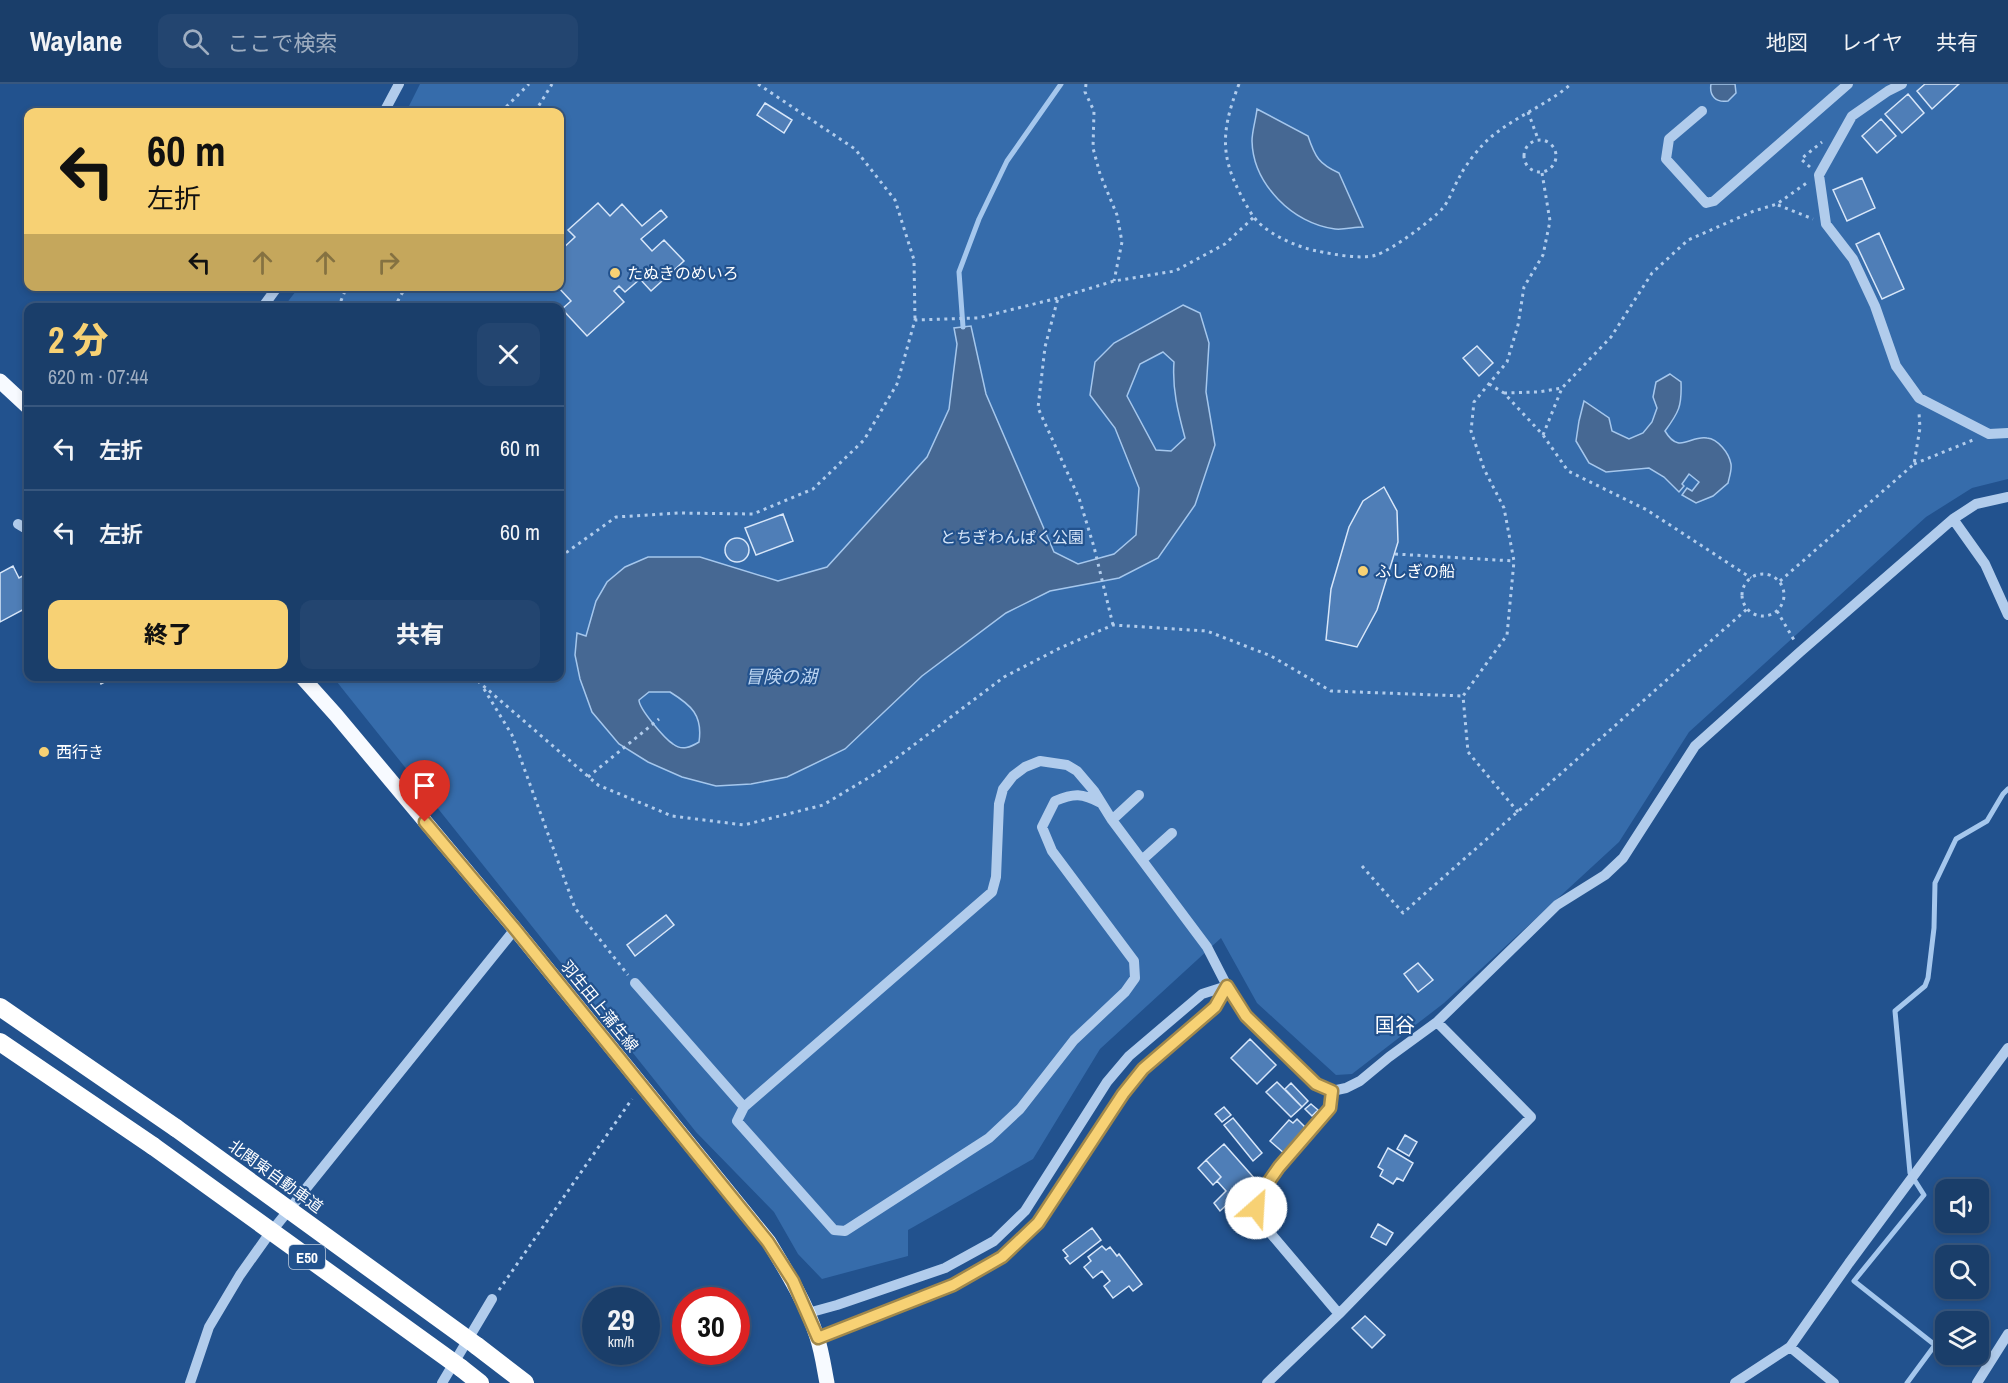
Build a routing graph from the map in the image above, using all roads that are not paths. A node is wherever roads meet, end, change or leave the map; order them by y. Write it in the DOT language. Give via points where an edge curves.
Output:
graph roads {
  1 [pos="399,84"];
  2 [pos="1848,84"];
  3 [pos="1902,84"];
  4 [pos="386,108"];
  5 [pos="1702,111"];
  6 [pos="0,381"];
  7 [pos="24,403"];
  8 [pos="2008,433"];
  9 [pos="2008,496"];
  10 [pos="1953,519"];
  11 [pos="18,524"];
  12 [pos="24,528"];
  13 [pos="2008,615"];
  14 [pos="305,681"];
  15 [pos="1139,795"];
  16 [pos="1101,804"];
  17 [pos="1112,820"];
  18 [pos="1172,833"];
  19 [pos="1142,860"];
  20 [pos="515,929"];
  21 [pos="635,983"];
  22 [pos="1227,986"];
  23 [pos="0,1007"];
  24 [pos="1437,1022"];
  25 [pos="0,1042"];
  26 [pos="2008,1048"];
  27 [pos="0,1050"];
  28 [pos="1332,1091"];
  29 [pos="744,1107"];
  30 [pos="98,1109"];
  31 [pos="492,1299"];
  32 [pos="808,1313"];
  33 [pos="1340,1314"];
  34 [pos="2008,1334"];
  35 [pos="818,1338"];
  36 [pos="1790,1347"];
  37 [pos="190,1383"];
  38 [pos="442,1383"];
  39 [pos="480,1383"];
  40 [pos="525,1383"];
  41 [pos="827,1383"];
  42 [pos="1267,1383"];
  43 [pos="1735,1383"];
  44 [pos="1834,1383"];
  45 [pos="1977,1383"];
  1 -- 4 [label="street"];
  2 -- 5 [label="street" via="1714,201 1706,203 1666,159 1669,139"];
  3 -- 8 [label="street" via="1852,117 1819,175 1826,224 1853,259 1896,366 1919,398 1989,434"];
  6 -- 7 [label="main road"];
  9 -- 10 [label="street" via="1976,504"];
  10 -- 13 [label="street" via="1985,564"];
  10 -- 24 [label="street" via="1695,746 1623,858 1605,875 1557,905"];
  11 -- 12 [label="street"];
  14 -- 20 [label="main road, 羽生田上蒲生線"];
  15 -- 17 [label="street"];
  16 -- 17 [label="street"];
  16 -- 29 [label="street" via="1095,791 1067,765 1040,761 1013,776 1003,789 999,804 992,892"];
  16 -- 29 [label="street" via="1088,796 1071,794 1055,801 1042,827 1052,851 1134,961 1135,978 1125,993 1074,1040 1020,1109 989,1138 845,1231 834,1230 737,1121"];
  17 -- 19 [label="street"];
  18 -- 19 [label="street"];
  19 -- 22 [label="street" via="1207,947"];
  20 -- 32 [label="main road, 羽生田上蒲生線" via="768,1242"];
  20 -- 37 [label="street" via="267,1237 209,1327"];
  21 -- 29 [label="street"];
  22 -- 28 [label="street" via="1246,1016 1316,1084"];
  22 -- 32 [label="street" via="1202,994 1129,1056 1107,1082 1025,1211 994,1241 945,1268"];
  22 -- 35 [label="street" via="1215,1007 1143,1069 1038,1223 1002,1257 953,1285"];
  23 -- 40 [label="highway, 北関東自動車道 / E50, bridge" via="176,1128"];
  24 -- 28 [label="street" via="1360,1082"];
  24 -- 33 [label="street" via="1531,1117"];
  25 -- 30 [label="highway, E50"];
  26 -- 36 [label="street"];
  27 -- 30 [label="highway"];
  28 -- 33 [label="street" via="1330,1108 1279,1167 1258,1197 1256,1208 1261,1222"];
  30 -- 39 [label="highway, E50, bridge"];
  31 -- 38 [label="street"];
  32 -- 35 [label="main road, 羽生田上蒲生線"];
  33 -- 42 [label="street"];
  34 -- 45 [label="street"];
  35 -- 41 [label="main road, 羽生田上蒲生線"];
  36 -- 43 [label="street"];
  36 -- 44 [label="street"];
}
